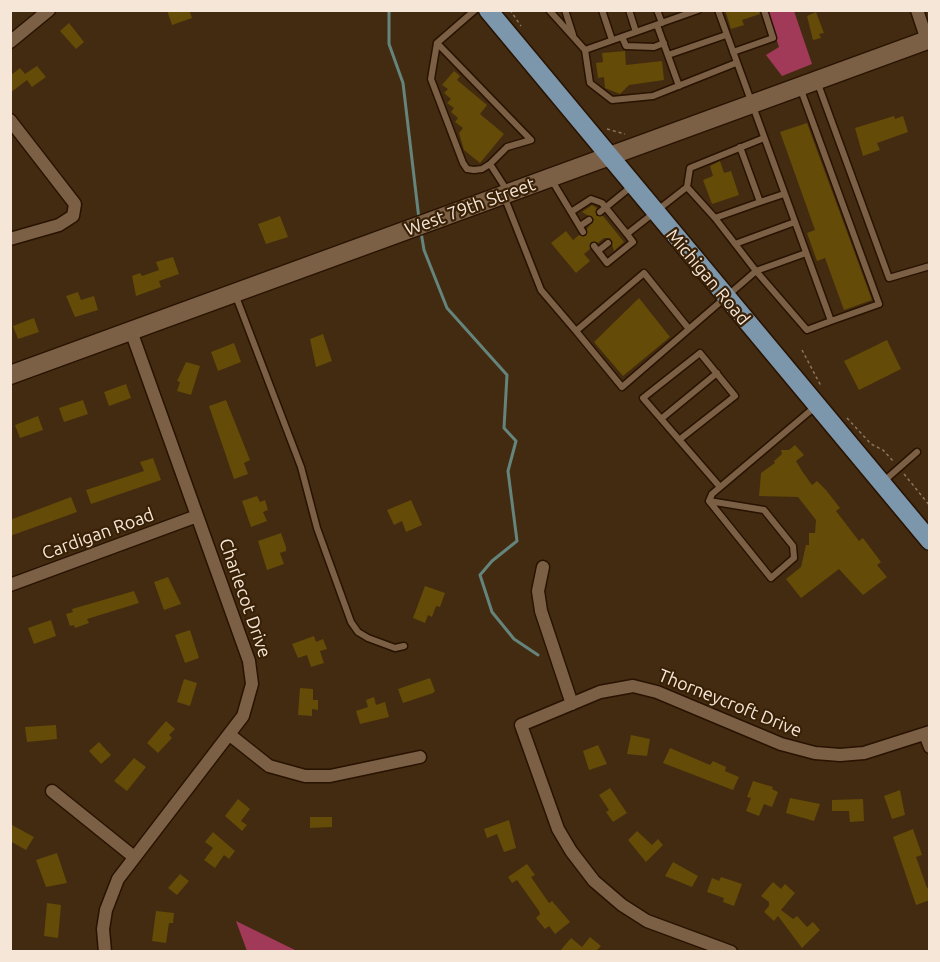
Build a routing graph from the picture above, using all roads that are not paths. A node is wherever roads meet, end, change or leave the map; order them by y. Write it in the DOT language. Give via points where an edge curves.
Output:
graph roads {
  1 [pos="49,10"];
  2 [pos="475,10"];
  3 [pos="488,10"];
  4 [pos="549,10"];
  5 [pos="565,10"];
  6 [pos="602,10"];
  7 [pos="629,10"];
  8 [pos="657,10"];
  9 [pos="718,10"];
  10 [pos="764,10"];
  11 [pos="917,10"];
  12 [pos="693,11"];
  13 [pos="659,24"];
  14 [pos="636,32"];
  15 [pos="726,35"];
  16 [pos="622,37"];
  17 [pos="574,39"];
  18 [pos="928,39"];
  19 [pos="612,40"];
  20 [pos="10,42"];
  21 [pos="437,43"];
  22 [pos="664,44"];
  23 [pos="585,50"];
  24 [pos="733,52"];
  25 [pos="668,55"];
  26 [pos="736,63"];
  27 [pos="808,83"];
  28 [pos="679,86"];
  29 [pos="751,104"];
  30 [pos="10,120"];
  31 [pos="764,138"];
  32 [pos="740,147"];
  33 [pos="608,157"];
  34 [pos="490,164"];
  35 [pos="551,178"];
  36 [pos="632,186"];
  37 [pos="687,187"];
  38 [pos="506,194"];
  39 [pos="784,194"];
  40 [pos="760,202"];
  41 [pos="602,210"];
  42 [pos="571,212"];
  43 [pos="654,212"];
  44 [pos="715,218"];
  45 [pos="589,220"];
  46 [pos="795,222"];
  47 [pos="623,233"];
  48 [pos="10,239"];
  49 [pos="608,243"];
  50 [pos="735,244"];
  51 [pos="806,252"];
  52 [pos="930,266"];
  53 [pos="756,271"];
  54 [pos="235,293"];
  55 [pos="725,297"];
  56 [pos="831,321"];
  57 [pos="689,329"];
  58 [pos="131,331"];
  59 [pos="576,331"];
  60 [pos="717,373"];
  61 [pos="10,375"];
  62 [pos="816,406"];
  63 [pos="661,419"];
  64 [pos="679,440"];
  65 [pos="916,453"];
  66 [pos="881,483"];
  67 [pos="720,487"];
  68 [pos="709,501"];
  69 [pos="197,516"];
  70 [pos="930,541"];
  71 [pos="543,567"];
  72 [pos="10,585"];
  73 [pos="404,646"];
  74 [pos="572,704"];
  75 [pos="927,733"];
  76 [pos="230,735"];
  77 [pos="930,747"];
  78 [pos="420,757"];
  79 [pos="52,791"];
  80 [pos="134,857"];
  81 [pos="105,951"];
  82 [pos="731,951"];
  1 -- 20 [label="street"];
  2 -- 21 [label="lane"];
  3 -- 33 [label="main road, Michigan Road"];
  4 -- 17 [label="lane"];
  5 -- 17 [label="lane"];
  6 -- 19 [label="lane"];
  7 -- 14 [label="lane"];
  8 -- 13 [label="lane"];
  9 -- 15 [label="lane"];
  10 -- 24 [label="lane" via="773,38"];
  11 -- 18 [label="street"];
  12 -- 13 [label="lane"];
  13 -- 14 [label="lane"];
  13 -- 22 [label="lane"];
  14 -- 16 [label="lane"];
  15 -- 24 [label="lane"];
  15 -- 25 [label="lane"];
  16 -- 19 [label="lane"];
  16 -- 22 [label="lane" via="626,46"];
  17 -- 23 [label="lane"];
  18 -- 27 [label="main road, West 79th Street"];
  19 -- 23 [label="lane"];
  21 -- 34 [label="lane" via="431,79 463,163 474,170"];
  21 -- 34 [label="lane" via="531,140 507,147"];
  22 -- 25 [label="lane"];
  23 -- 28 [label="lane" via="590,83 612,100 653,96"];
  24 -- 26 [label="lane"];
  25 -- 28 [label="lane"];
  26 -- 28 [label="lane"];
  26 -- 29 [label="lane"];
  27 -- 29 [label="main road, West 79th Street"];
  27 -- 52 [label="lane" via="889,278"];
  27 -- 56 [label="lane" via="879,304"];
  29 -- 31 [label="lane"];
  29 -- 33 [label="main road, West 79th Street"];
  30 -- 48 [label="street" via="75,204 73,216 59,225"];
  31 -- 32 [label="lane"];
  31 -- 39 [label="lane"];
  32 -- 37 [label="lane" via="690,168"];
  32 -- 40 [label="lane"];
  33 -- 35 [label="main road, West 79th Street"];
  33 -- 36 [label="main road, Michigan Road"];
  34 -- 38 [label="lane"];
  35 -- 38 [label="main road, West 79th Street"];
  35 -- 42 [label="lane"];
  36 -- 41 [label="lane"];
  36 -- 43 [label="main road, Michigan Road"];
  37 -- 43 [label="lane"];
  37 -- 44 [label="lane"];
  38 -- 54 [label="main road, West 79th Street"];
  38 -- 59 [label="lane" via="542,290"];
  39 -- 40 [label="lane"];
  39 -- 46 [label="lane"];
  40 -- 44 [label="lane"];
  41 -- 42 [label="lane" via="591,199"];
  41 -- 47 [label="lane"];
  42 -- 45 [label="lane" via="581,229"];
  43 -- 47 [label="lane"];
  43 -- 55 [label="main road, Michigan Road"];
  44 -- 50 [label="lane"];
  46 -- 50 [label="lane"];
  46 -- 51 [label="lane"];
  47 -- 49 [label="lane" via="633,242 607,263 596,249"];
  50 -- 53 [label="lane"];
  51 -- 53 [label="lane"];
  51 -- 56 [label="lane"];
  53 -- 55 [label="lane"];
  53 -- 56 [label="lane" via="807,330"];
  54 -- 58 [label="main road, West 79th Street"];
  54 -- 73 [label="lane" via="301,467 316,528 351,622 368,638 395,648"];
  55 -- 57 [label="lane"];
  55 -- 62 [label="main road, Michigan Road"];
  57 -- 59 [label="lane" via="622,387"];
  57 -- 59 [label="lane" via="644,273"];
  58 -- 61 [label="main road, West 79th Street"];
  58 -- 69 [label="street, Charlecot Drive"];
  60 -- 63 [label="lane"];
  60 -- 63 [label="lane" via="700,353 643,398"];
  60 -- 64 [label="lane" via="735,396"];
  62 -- 66 [label="main road, Michigan Road"];
  62 -- 67 [label="lane"];
  63 -- 64 [label="lane"];
  64 -- 67 [label="lane"];
  65 -- 66 [label="lane"];
  66 -- 70 [label="main road, Michigan Road"];
  67 -- 68 [label="lane"];
  68 -- 68 [label="lane" via="771,578 794,558 793,546 764,510"];
  69 -- 72 [label="street, Cardigan Road"];
  69 -- 76 [label="street, Charlecot Drive" via="252,673 248,705"];
  71 -- 74 [label="street" via="539,602"];
  74 -- 75 [label="street, Thorneycroft Drive" via="616,687 645,688 794,749 827,755 864,753"];
  74 -- 82 [label="street, Thorneycroft Drive" via="521,725 558,828 571,851 594,881 647,921"];
  75 -- 77 [label="street"];
  76 -- 78 [label="street" via="261,761 304,776 330,776"];
  76 -- 80 [label="street, Charlecot Drive"];
  79 -- 80 [label="street"];
  80 -- 81 [label="street, Charlecot Drive" via="118,879 109,901 103,929"];
}
